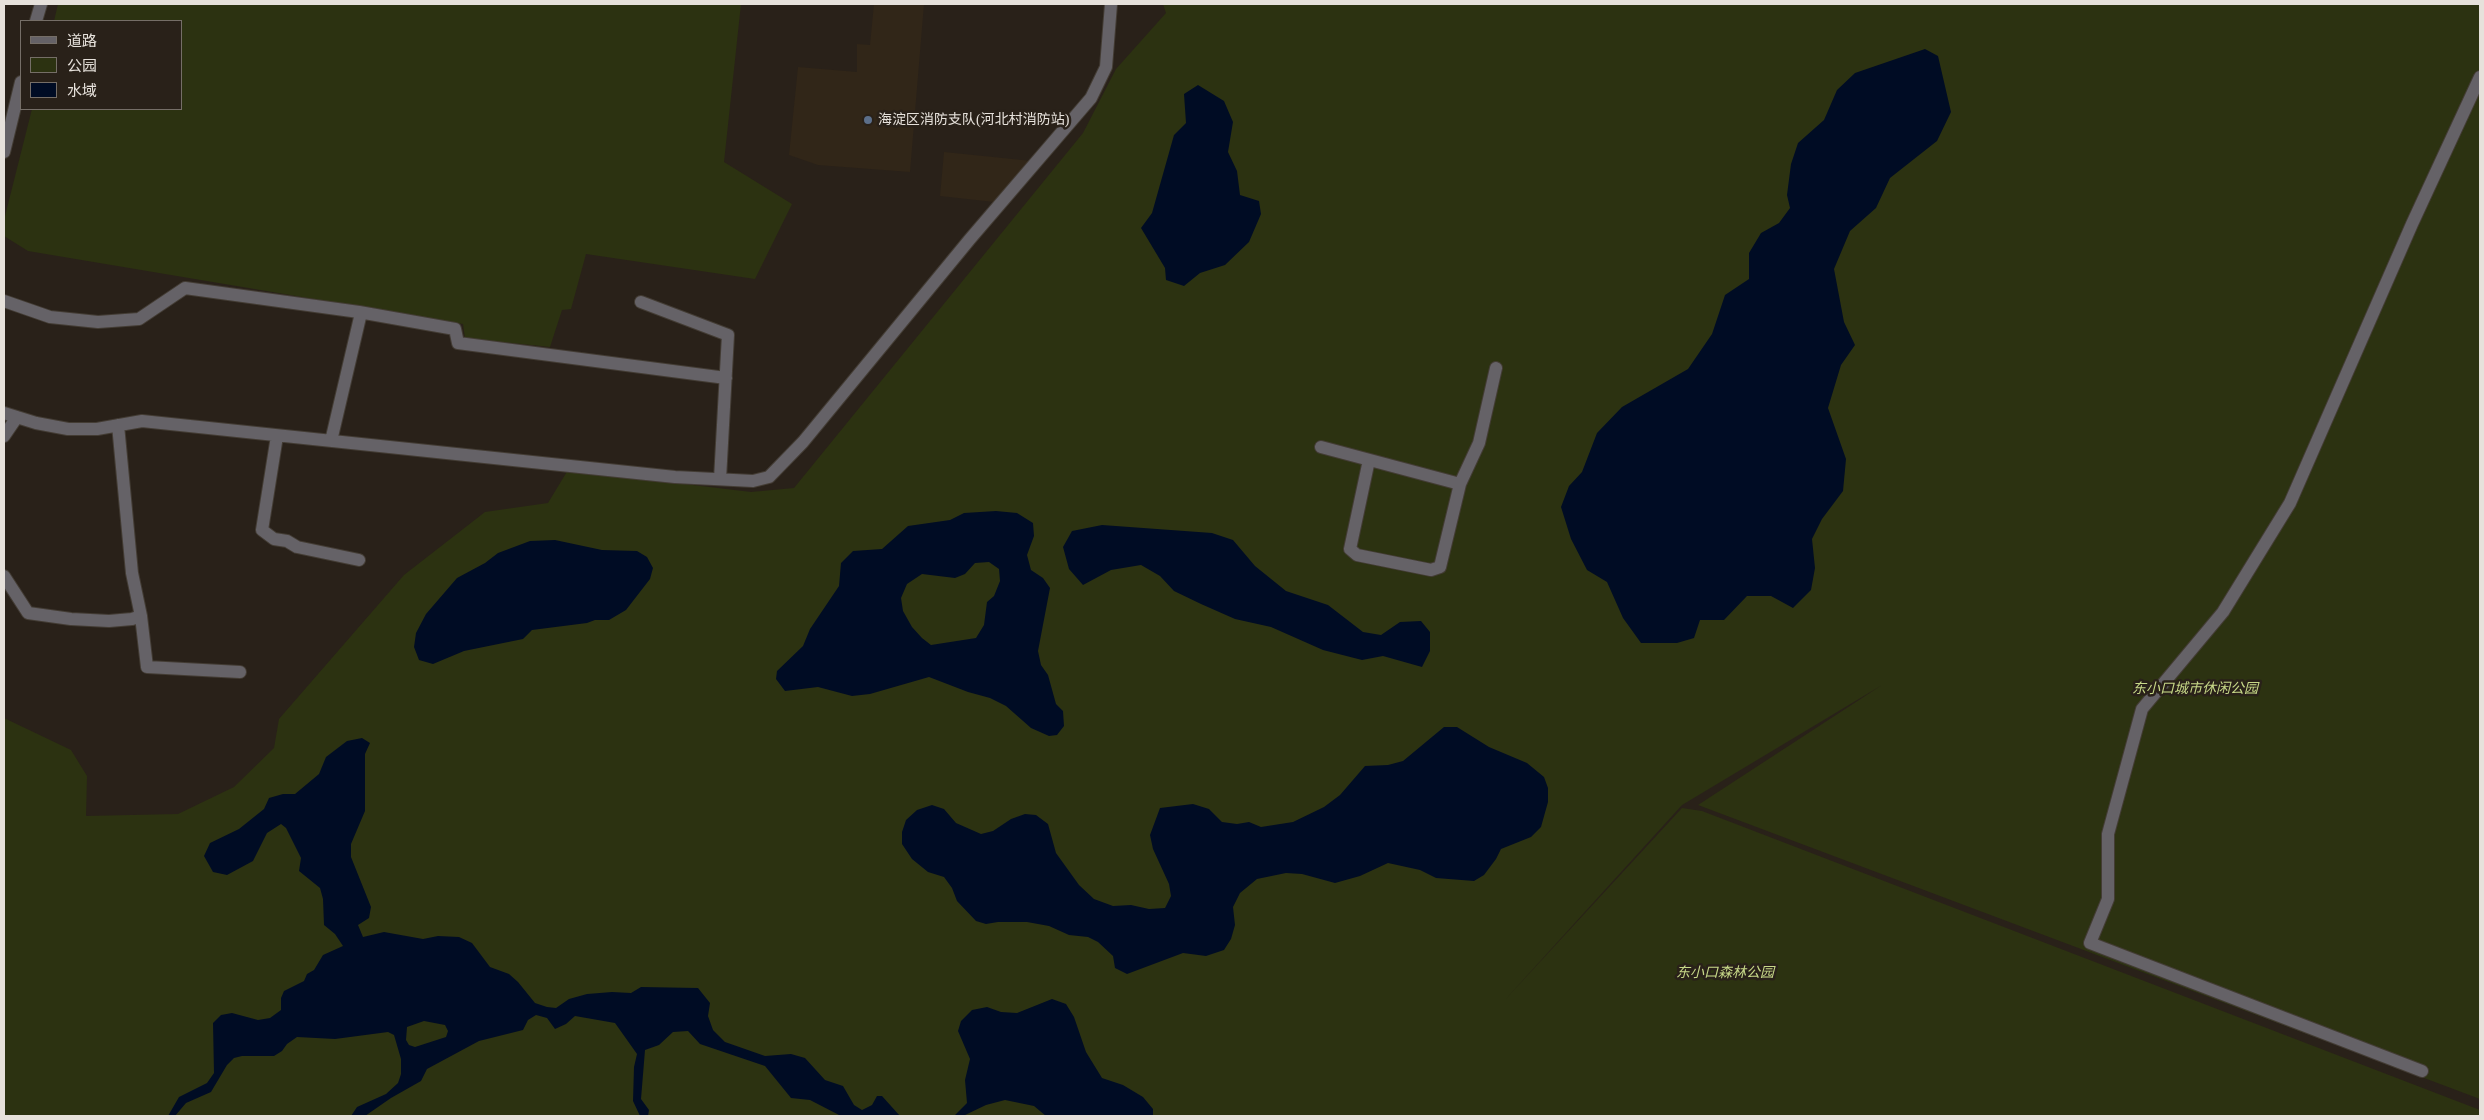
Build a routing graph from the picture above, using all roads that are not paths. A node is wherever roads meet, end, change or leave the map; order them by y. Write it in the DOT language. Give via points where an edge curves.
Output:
graph roads {
  1 [pos="41,4"];
  2 [pos="1111,4"];
  3 [pos="36,20"];
  4 [pos="2480,77"];
  5 [pos="20,86"];
  6 [pos="4,152"];
  7 [pos="4,301"];
  8 [pos="641,302"];
  9 [pos="362,313"];
  10 [pos="1496,368"];
  11 [pos="726,378"];
  12 [pos="4,413"];
  13 [pos="17,417"];
  14 [pos="118,425"];
  15 [pos="4,436"];
  16 [pos="277,436"];
  17 [pos="331,441"];
  18 [pos="1321,446"];
  19 [pos="1369,460"];
  20 [pos="720,479"];
  21 [pos="1460,484"];
  22 [pos="359,560"];
  23 [pos="4,576"];
  24 [pos="141,616"];
  25 [pos="240,672"];
  26 [pos="2422,1071"];
  1 -- 3 [label="street"];
  2 -- 20 [label="street" via="1106,67 1091,98 769,477 753,481"];
  4 -- 26 [label="street" via="2290,503 2223,612 2142,709 2108,834 2108,898 2090,943"];
  5 -- 6 [label="street"];
  7 -- 9 [label="street" via="50,317 98,322 139,319 185,288"];
  8 -- 11 [label="street" via="728,335"];
  9 -- 11 [label="street" via="455,329 458,343"];
  9 -- 17 [label="street"];
  10 -- 21 [label="street" via="1479,444"];
  11 -- 20 [label="street"];
  12 -- 13 [label="street"];
  13 -- 14 [label="street" via="68,429"];
  13 -- 15 [label="street"];
  14 -- 16 [label="street" via="142,421"];
  14 -- 24 [label="street" via="132,573"];
  16 -- 17 [label="street"];
  16 -- 22 [label="street" via="262,530 274,539 297,547"];
  17 -- 20 [label="street"];
  18 -- 19 [label="street"];
  19 -- 21 [label="street"];
  19 -- 21 [label="street" via="1350,549 1357,555 1431,570 1440,567"];
  23 -- 24 [label="street" via="28,613 100,620"];
  24 -- 25 [label="street" via="146,667"];
}
